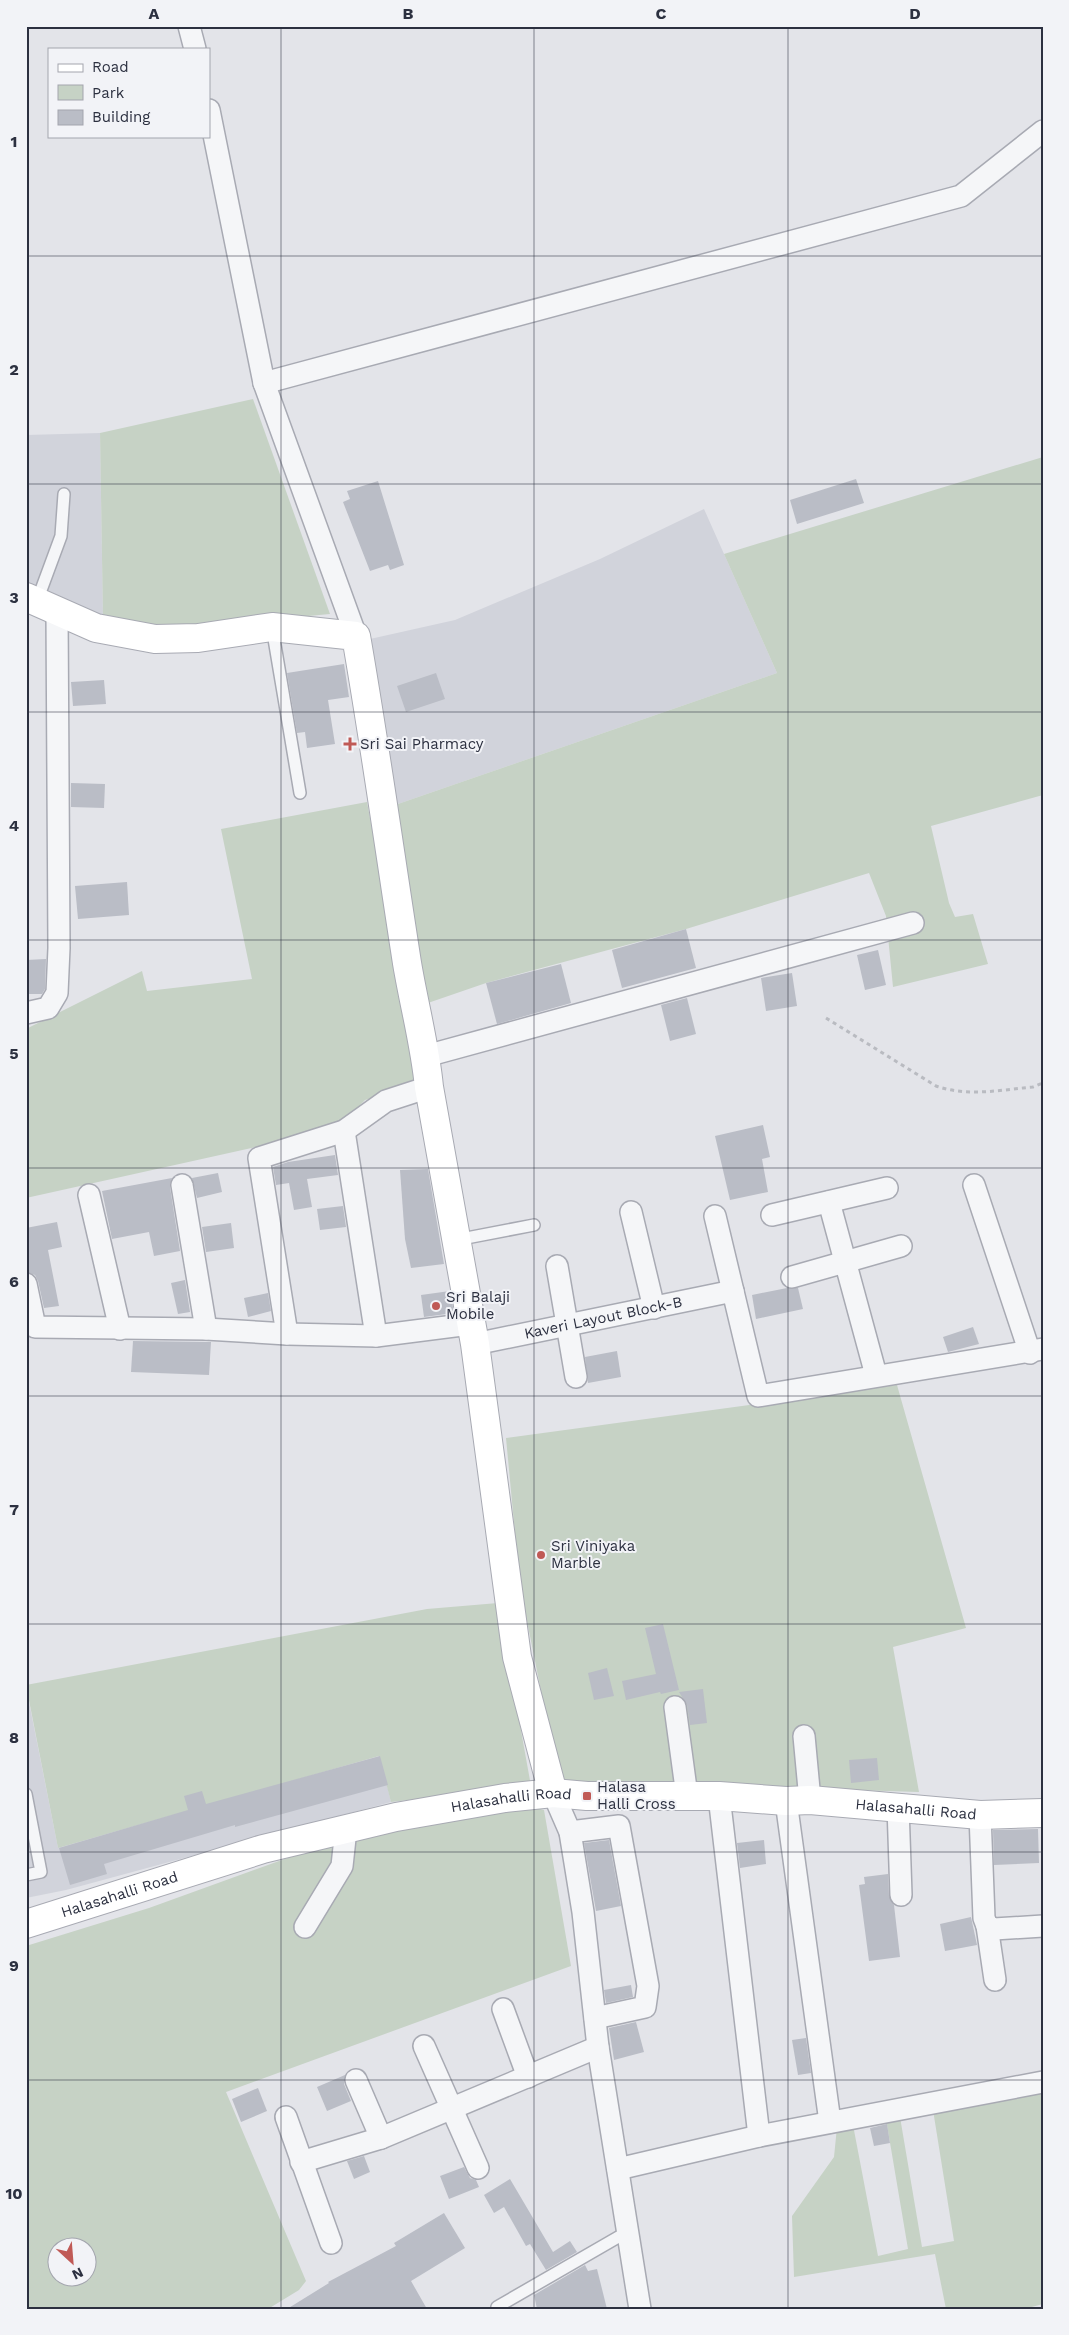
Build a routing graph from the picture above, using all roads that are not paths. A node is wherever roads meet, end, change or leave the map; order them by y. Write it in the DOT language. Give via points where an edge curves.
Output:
graph roads {
  1 [pos="190,26"];
  2 [pos="195,48"];
  3 [pos="210,115"];
  4 [pos="1043,131"];
  5 [pos="264,383"];
  6 [pos="64,494"];
  7 [pos="40,604"];
  8 [pos="272,627"];
  9 [pos="356,636"];
  10 [pos="300,793"];
  11 [pos="913,923"];
  12 [pos="26,1013"];
  13 [pos="426,1056"];
  14 [pos="429,1087"];
  15 [pos="344,1131"];
  16 [pos="182,1185"];
  17 [pos="974,1185"];
  18 [pos="887,1188"];
  19 [pos="89,1195"];
  20 [pos="828,1202"];
  21 [pos="631,1212"];
  22 [pos="772,1215"];
  23 [pos="715,1216"];
  24 [pos="534,1225"];
  25 [pos="456,1240"];
  26 [pos="901,1246"];
  27 [pos="845,1262"];
  28 [pos="557,1266"];
  29 [pos="792,1278"];
  30 [pos="26,1284"];
  31 [pos="733,1291"];
  32 [pos="654,1308"];
  33 [pos="568,1325"];
  34 [pos="120,1329"];
  35 [pos="206,1329"];
  36 [pos="287,1334"];
  37 [pos="473,1334"];
  38 [pos="376,1336"];
  39 [pos="1036,1351"];
  40 [pos="876,1375"];
  41 [pos="576,1377"];
  42 [pos="674,1707"];
  43 [pos="804,1736"];
  44 [pos="552,1793"];
  45 [pos="26,1794"];
  46 [pos="687,1796"];
  47 [pos="719,1796"];
  48 [pos="798,1801"];
  49 [pos="898,1807"];
  50 [pos="1043,1813"];
  51 [pos="980,1815"];
  52 [pos="346,1829"];
  53 [pos="570,1832"];
  54 [pos="26,1875"];
  55 [pos="901,1895"];
  56 [pos="26,1924"];
  57 [pos="987,1926"];
  58 [pos="1043,1926"];
  59 [pos="305,1927"];
  60 [pos="995,1980"];
  61 [pos="503,2009"];
  62 [pos="595,2018"];
  63 [pos="424,2046"];
  64 [pos="598,2048"];
  65 [pos="528,2077"];
  66 [pos="356,2080"];
  67 [pos="1043,2082"];
  68 [pos="452,2110"];
  69 [pos="286,2117"];
  70 [pos="830,2122"];
  71 [pos="759,2136"];
  72 [pos="381,2138"];
  73 [pos="301,2162"];
  74 [pos="478,2168"];
  75 [pos="618,2169"];
  76 [pos="627,2232"];
  77 [pos="331,2243"];
  78 [pos="497,2306"];
  79 [pos="640,2309"];
  1 -- 2 [label="street"];
  3 -- 5 [label="street"];
  4 -- 5 [label="street" via="961,196"];
  5 -- 9 [label="street"];
  6 -- 7 [label="lane" via="61,536"];
  7 -- 8 [label="street" via="96,628 155,639 198,638"];
  7 -- 12 [label="street" via="60,948 57,993 48,1008"];
  8 -- 9 [label="street"];
  8 -- 10 [label="lane"];
  9 -- 13 [label="street" via="408,965"];
  11 -- 13 [label="street"];
  13 -- 14 [label="street"];
  14 -- 15 [label="street" via="386,1102"];
  14 -- 25 [label="street"];
  15 -- 36 [label="street" via="259,1158"];
  15 -- 38 [label="street"];
  16 -- 35 [label="street"];
  17 -- 39 [label="street"];
  18 -- 20 [label="street"];
  19 -- 34 [label="street"];
  20 -- 22 [label="street"];
  20 -- 27 [label="street"];
  21 -- 32 [label="street"];
  23 -- 31 [label="street"];
  24 -- 25 [label="lane"];
  25 -- 37 [label="street"];
  26 -- 27 [label="street"];
  27 -- 29 [label="street"];
  27 -- 40 [label="street"];
  28 -- 33 [label="street"];
  30 -- 34 [label="street, Kaveri Layout Block-B" via="35,1327"];
  31 -- 32 [label="street, Kaveri Layout Block-B"];
  31 -- 40 [label="street" via="758,1396"];
  32 -- 33 [label="street, Kaveri Layout Block-B"];
  33 -- 37 [label="street, Kaveri Layout Block-B"];
  33 -- 41 [label="street"];
  34 -- 35 [label="street, Kaveri Layout Block-B"];
  35 -- 36 [label="street, Kaveri Layout Block-B"];
  36 -- 38 [label="street, Kaveri Layout Block-B"];
  37 -- 38 [label="street, Kaveri Layout Block-B"];
  37 -- 44 [label="street" via="517,1657"];
  39 -- 40 [label="street"];
  42 -- 46 [label="street"];
  43 -- 48 [label="street"];
  44 -- 46 [label="street, Halasahalli Road"];
  44 -- 52 [label="street, Halasahalli Road" via="505,1798"];
  44 -- 53 [label="street"];
  45 -- 54 [label="lane" via="41,1872"];
  46 -- 47 [label="street, Halasahalli Road"];
  47 -- 48 [label="street, Halasahalli Road"];
  47 -- 71 [label="street"];
  48 -- 49 [label="street, Halasahalli Road"];
  48 -- 70 [label="street"];
  49 -- 51 [label="street, Halasahalli Road"];
  49 -- 55 [label="street"];
  50 -- 51 [label="street, Halasahalli Road"];
  51 -- 57 [label="street"];
  52 -- 56 [label="street, Halasahalli Road" via="263,1849"];
  52 -- 59 [label="street" via="342,1866"];
  53 -- 62 [label="street"];
  53 -- 62 [label="street" via="619,1826 648,1986 645,2007"];
  57 -- 58 [label="street" via="994,1929"];
  57 -- 60 [label="street"];
  61 -- 65 [label="street"];
  62 -- 64 [label="street"];
  63 -- 68 [label="street"];
  64 -- 65 [label="street"];
  64 -- 75 [label="street"];
  65 -- 68 [label="street"];
  66 -- 72 [label="street"];
  67 -- 70 [label="street"];
  68 -- 72 [label="street"];
  68 -- 74 [label="street"];
  69 -- 73 [label="street"];
  70 -- 71 [label="street"];
  71 -- 75 [label="street"];
  72 -- 73 [label="street"];
  73 -- 77 [label="street"];
  75 -- 76 [label="street"];
  76 -- 78 [label="lane"];
  76 -- 79 [label="street"];
}
